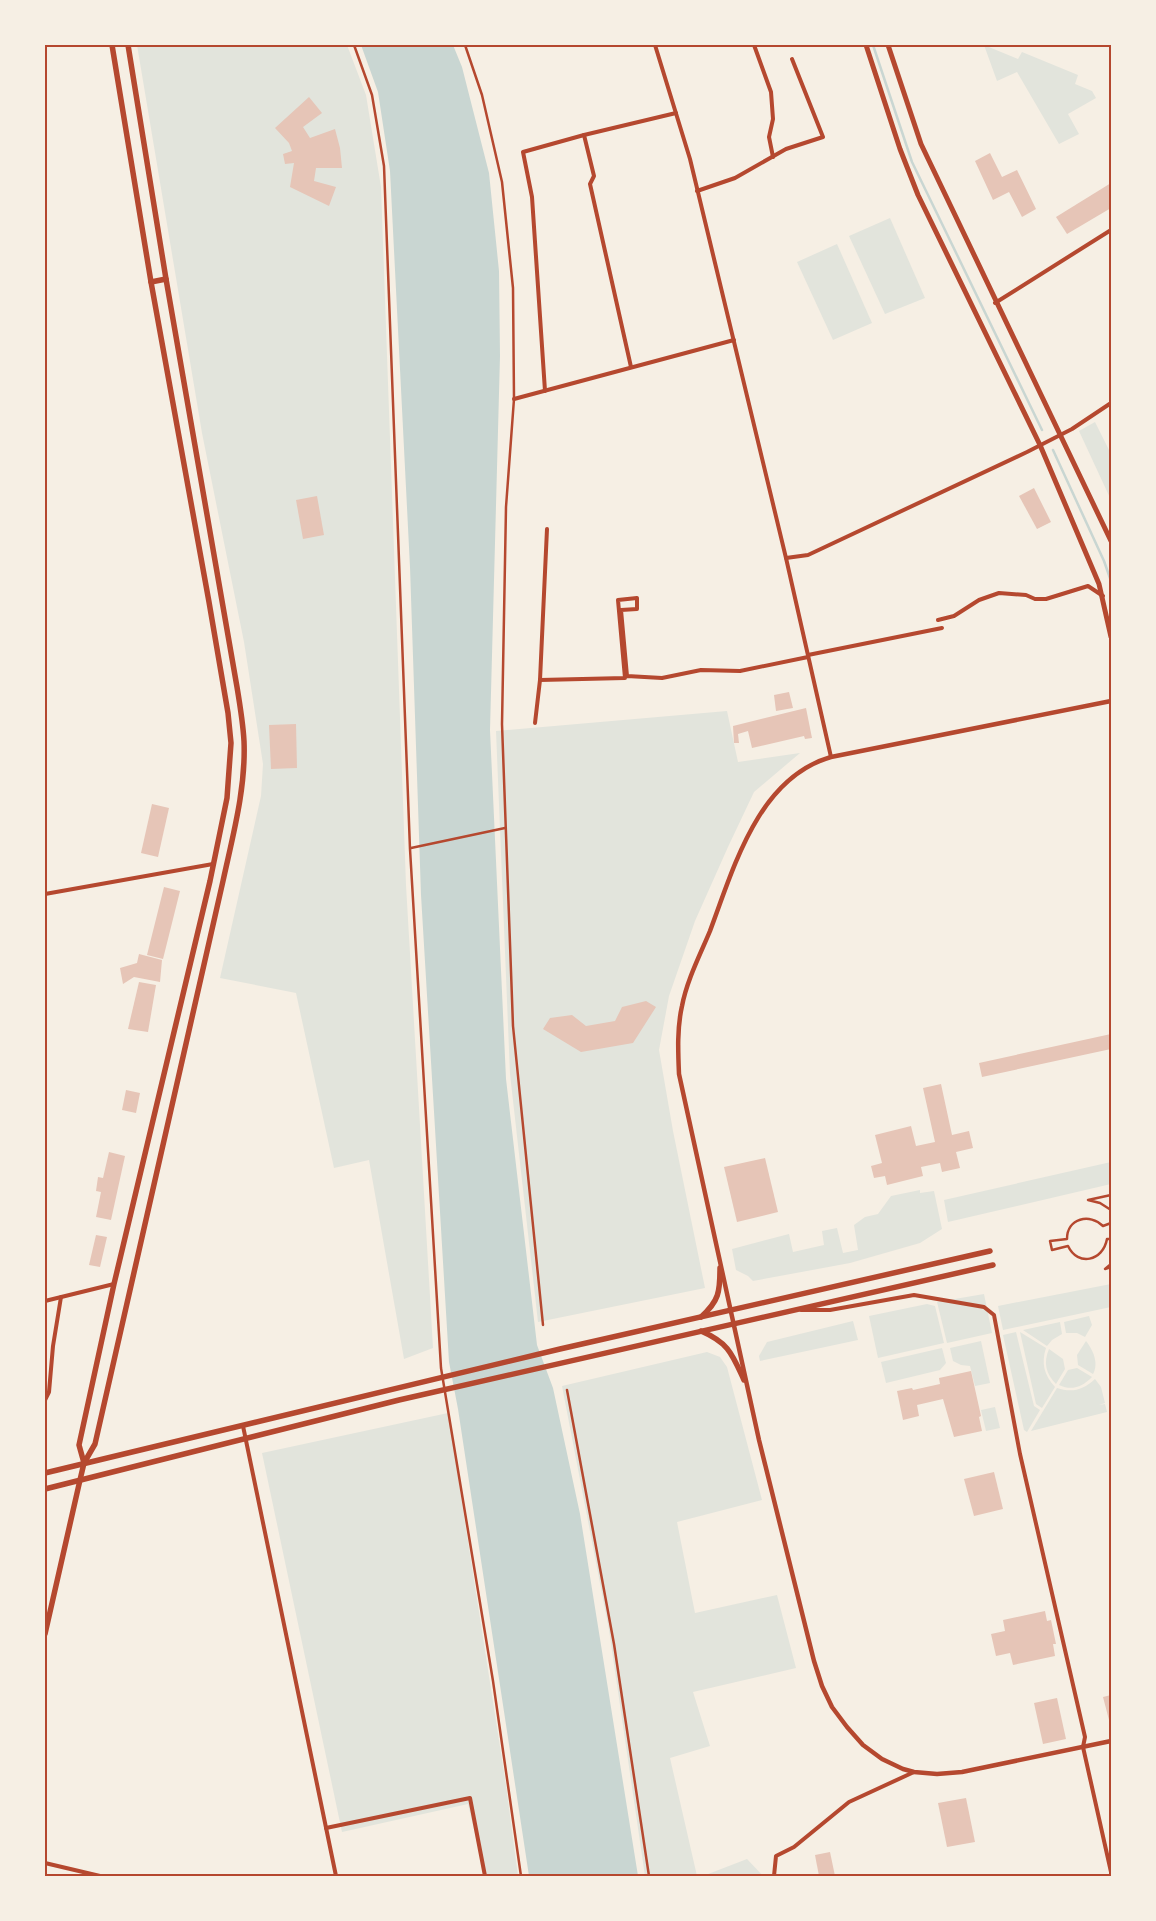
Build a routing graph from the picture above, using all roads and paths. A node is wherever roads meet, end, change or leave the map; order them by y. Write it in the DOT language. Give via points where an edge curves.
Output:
graph roads {
  1 [pos="112,45"];
  2 [pos="128,45"];
  3 [pos="354,45"];
  4 [pos="465,45"];
  5 [pos="655,45"];
  6 [pos="754,45"];
  7 [pos="866,45"];
  8 [pos="888,45"];
  9 [pos="792,58"];
  10 [pos="676,113"];
  11 [pos="584,135"];
  12 [pos="773,156"];
  13 [pos="697,192"];
  14 [pos="1111,230"];
  15 [pos="166,279"];
  16 [pos="152,282"];
  17 [pos="995,302"];
  18 [pos="734,340"];
  19 [pos="631,367"];
  20 [pos="545,391"];
  21 [pos="514,399"];
  22 [pos="1111,403"];
  23 [pos="1060,435"];
  24 [pos="1040,445"];
  25 [pos="547,529"];
  26 [pos="1111,541"];
  27 [pos="786,558"];
  28 [pos="214,559"];
  29 [pos="202,562"];
  30 [pos="1102,596"];
  31 [pos="938,620"];
  32 [pos="942,628"];
  33 [pos="1111,637"];
  34 [pos="808,656"];
  35 [pos="540,680"];
  36 [pos="1111,701"];
  37 [pos="535,723"];
  38 [pos="831,757"];
  39 [pos="505,828"];
  40 [pos="410,849"];
  41 [pos="213,864"];
  42 [pos="45,894"];
  43 [pos="182,1004"];
  44 [pos="195,1006"];
  45 [pos="1111,1196"];
  46 [pos="1111,1210"];
  47 [pos="1111,1223"];
  48 [pos="1111,1239"];
  49 [pos="990,1251"];
  50 [pos="993,1265"];
  51 [pos="720,1268"];
  52 [pos="114,1284"];
  53 [pos="61,1297"];
  54 [pos="45,1301"];
  55 [pos="729,1310"];
  56 [pos="789,1311"];
  57 [pos="701,1317"];
  58 [pos="732,1323"];
  59 [pos="543,1325"];
  60 [pos="702,1330"];
  61 [pos="744,1380"];
  62 [pos="567,1390"];
  63 [pos="45,1400"];
  64 [pos="243,1426"];
  65 [pos="247,1439"];
  66 [pos="84,1463"];
  67 [pos="45,1473"];
  68 [pos="80,1480"];
  69 [pos="45,1489"];
  70 [pos="45,1634"];
  71 [pos="1111,1741"];
  72 [pos="1083,1746"];
  73 [pos="914,1772"];
  74 [pos="326,1828"];
  75 [pos="45,1864"];
  76 [pos="1111,1872"];
  77 [pos="100,1876"];
  78 [pos="336,1876"];
  79 [pos="485,1876"];
  80 [pos="521,1876"];
  81 [pos="648,1876"];
  82 [pos="774,1876"];
  1 -- 16 [label="main road"];
  2 -- 15 [label="main road"];
  3 -- 40 [label="street" via="372,95 384,166"];
  4 -- 21 [label="street" via="482,95 502,182 513,288"];
  5 -- 10 [label="street"];
  6 -- 12 [label="street" via="771,92 773,119 769,137"];
  7 -- 24 [label="main road" via="918,195"];
  8 -- 17 [label="main road" via="921,144"];
  9 -- 12 [label="street" via="823,137"];
  10 -- 11 [label="street"];
  10 -- 13 [label="street"];
  11 -- 19 [label="street" via="594,176 590,184"];
  11 -- 20 [label="street" via="523,152 532,198"];
  12 -- 13 [label="street" via="735,178"];
  13 -- 18 [label="street"];
  14 -- 17 [label="street"];
  15 -- 16 [label="main road"];
  15 -- 28 [label="main road"];
  16 -- 29 [label="main road"];
  17 -- 23 [label="main road"];
  18 -- 19 [label="street"];
  18 -- 27 [label="street"];
  19 -- 20 [label="street"];
  20 -- 21 [label="street"];
  21 -- 39 [label="street" via="505,538 502,724"];
  22 -- 23 [label="street"];
  23 -- 24 [label="street"];
  23 -- 26 [label="main road"];
  24 -- 27 [label="street" via="808,555"];
  24 -- 30 [label="main road"];
  25 -- 35 [label="street"];
  27 -- 34 [label="street"];
  28 -- 29 [label="main road"];
  28 -- 44 [label="main road" via="242,720 243,770 240,800"];
  29 -- 41 [label="main road" via="228,713 230,743 227,798"];
  30 -- 31 [label="street" via="1088,586 1046,599 999,592 954,616"];
  30 -- 33 [label="main road"];
  32 -- 34 [label="street"];
  34 -- 35 [label="street" via="740,671 701,670 662,678 627,676 621,610 637,609 637,598 618,600 625,678"];
  34 -- 38 [label="street"];
  35 -- 37 [label="street"];
  36 -- 38 [label="street"];
  38 -- 51 [label="street" via="814,762 796,775 774,795 758,817 729,880 682,1004 679,1074"];
  39 -- 40 [label="street"];
  39 -- 59 [label="street" via="513,1026"];
  40 -- 80 [label="street" via="441,1368 494,1686"];
  41 -- 42 [label="street"];
  41 -- 43 [label="main road"];
  43 -- 44 [label="main road"];
  43 -- 52 [label="main road"];
  44 -- 66 [label="main road" via="95,1444"];
  45 -- 46 [label="street" via="1088,1200"];
  47 -- 48 [label="street" via="1104,1226 1092,1218 1079,1219 1069,1229 1067,1239 1050,1241 1052,1250 1068,1246 1073,1254 1085,1259 1098,1256 1107,1239"];
  49 -- 55 [label="main road"];
  50 -- 56 [label="main road"];
  51 -- 55 [label="street"];
  51 -- 57 [label="main road" via="717,1299"];
  52 -- 53 [label="street"];
  52 -- 66 [label="main road" via="79,1445"];
  53 -- 54 [label="street"];
  53 -- 63 [label="street" via="52,1346 49,1392"];
  55 -- 57 [label="main road"];
  55 -- 58 [label="street"];
  56 -- 58 [label="main road"];
  56 -- 72 [label="street" via="830,1310 914,1296 984,1307 994,1315 1020,1454 1085,1736"];
  57 -- 64 [label="main road"];
  58 -- 60 [label="main road"];
  58 -- 61 [label="street"];
  60 -- 61 [label="main road" via="725,1344"];
  60 -- 65 [label="main road" via="399,1400"];
  61 -- 73 [label="street" via="822,1686 832,1706 863,1745 882,1759"];
  62 -- 81 [label="street" via="614,1644"];
  64 -- 65 [label="street"];
  64 -- 66 [label="main road"];
  65 -- 68 [label="main road"];
  65 -- 74 [label="street"];
  66 -- 67 [label="main road"];
  66 -- 68 [label="main road"];
  68 -- 69 [label="main road"];
  68 -- 70 [label="main road"];
  71 -- 72 [label="street"];
  72 -- 73 [label="street" via="962,1772"];
  72 -- 76 [label="street"];
  73 -- 82 [label="street" via="849,1802 794,1847 776,1856"];
  74 -- 78 [label="street"];
  74 -- 79 [label="street" via="470,1798"];
  75 -- 77 [label="street"];
}
